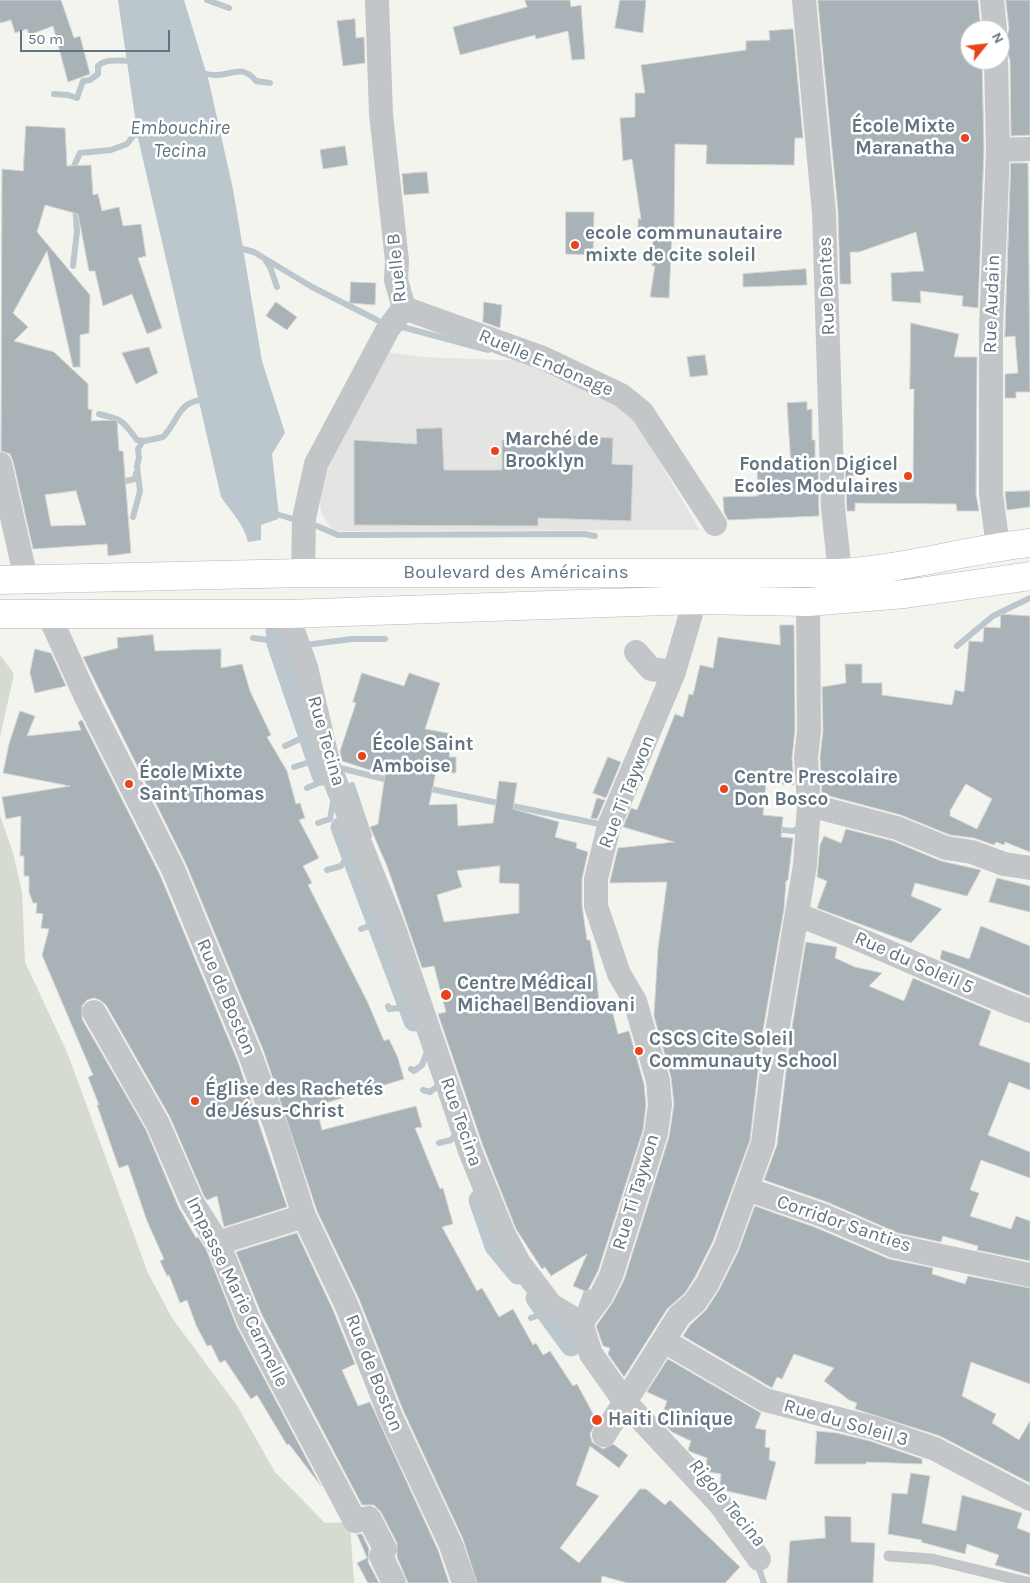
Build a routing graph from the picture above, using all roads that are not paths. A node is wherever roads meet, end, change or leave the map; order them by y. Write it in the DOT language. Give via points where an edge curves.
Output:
graph roads {
  1 [pos="377,0"];
  2 [pos="804,0"];
  3 [pos="992,0"];
  4 [pos="993,20"];
  5 [pos="996,70"];
  6 [pos="1030,149"];
  7 [pos="998,150"];
  8 [pos="404,308"];
  9 [pos="0,464"];
  10 [pos="715,524"];
  11 [pos="1030,543"];
  12 [pos="998,547"];
  13 [pos="303,573"];
  14 [pos="840,573"];
  15 [pos="1030,576"];
  16 [pos="13,580"];
  17 [pos="695,600"];
  18 [pos="808,602"];
  19 [pos="48,613"];
  20 [pos="0,614"];
  21 [pos="287,614"];
  22 [pos="636,652"];
  23 [pos="674,672"];
  24 [pos="809,805"];
  25 [pos="1030,868"];
  26 [pos="798,915"];
  27 [pos="1030,1011"];
  28 [pos="94,1012"];
  29 [pos="746,1189"];
  30 [pos="304,1216"];
  31 [pos="218,1243"];
  32 [pos="1030,1275"];
  33 [pos="581,1323"];
  34 [pos="664,1341"];
  35 [pos="619,1412"];
  36 [pos="1030,1500"];
  37 [pos="889,1556"];
  38 [pos="759,1559"];
  39 [pos="394,1583"];
  40 [pos="464,1583"];
  41 [pos="1030,1583"];
  1 -- 8 [label="street, Ruelle B" via="381,114 397,261 396,280"];
  2 -- 14 [label="street, Rue Dantes" via="824,212 833,508"];
  3 -- 4 [label="street"];
  5 -- 7 [label="street, Rue Audain"];
  6 -- 7 [label="street"];
  7 -- 12 [label="street, Rue Audain" via="990,395 991,494"];
  8 -- 10 [label="street, Ruelle Endonage" via="543,358 621,395 642,412"];
  8 -- 13 [label="street, Ruelle B" via="388,329 316,464 304,518"];
  9 -- 16 [label="street"];
  11 -- 12 [label="main road, Boulevard des Américains"];
  12 -- 14 [label="main road, Boulevard des Américains" via="878,570"];
  13 -- 14 [label="main road, Boulevard des Américains"];
  13 -- 16 [label="main road, Boulevard des Américains"];
  15 -- 18 [label="main road, Boulevard des Américains" via="914,593"];
  17 -- 18 [label="main road, Boulevard des Américains"];
  17 -- 21 [label="main road, Boulevard des Américains"];
  17 -- 23 [label="street, Rue Ti Taywon"];
  18 -- 24 [label="street" via="809,731 806,757"];
  19 -- 20 [label="main road, Boulevard des Américains"];
  19 -- 21 [label="main road, Boulevard des Américains"];
  19 -- 30 [label="street, Rue de Boston" via="172,869 251,1057"];
  21 -- 33 [label="street, Rue Tecina" via="306,667 329,766 394,928 472,1155 504,1235 518,1263 551,1305"];
  22 -- 23 [label="street" via="651,669"];
  23 -- 33 [label="street, Rue Ti Taywon" via="609,826 596,879 596,906 620,974 635,1001 658,1081 660,1105 656,1133 610,1276 601,1296"];
  24 -- 25 [label="street" via="897,828 946,848"];
  24 -- 26 [label="street"];
  26 -- 27 [label="street, Rue du Soleil 5" via="861,938 947,978"];
  26 -- 29 [label="street" via="776,1038 764,1143"];
  28 -- 31 [label="street, Impasse Marie Carmelle" via="158,1124 192,1202"];
  29 -- 32 [label="street, Corridor Santies" via="822,1215 894,1246"];
  29 -- 34 [label="street" via="726,1246 707,1284 695,1302 679,1316"];
  30 -- 31 [label="street"];
  30 -- 40 [label="street, Rue de Boston" via="346,1304 390,1416 451,1545"];
  31 -- 39 [label="street, Impasse Marie Carmelle" via="249,1321 355,1522 369,1518 385,1549 382,1556"];
  33 -- 35 [label="street" via="591,1354"];
  34 -- 35 [label="street"];
  34 -- 36 [label="street, Rue du Soleil 3" via="765,1400 874,1428 935,1449"];
  35 -- 38 [label="street" via="646,1427 720,1504"];
  37 -- 41 [label="lane" via="932,1559"];
}
